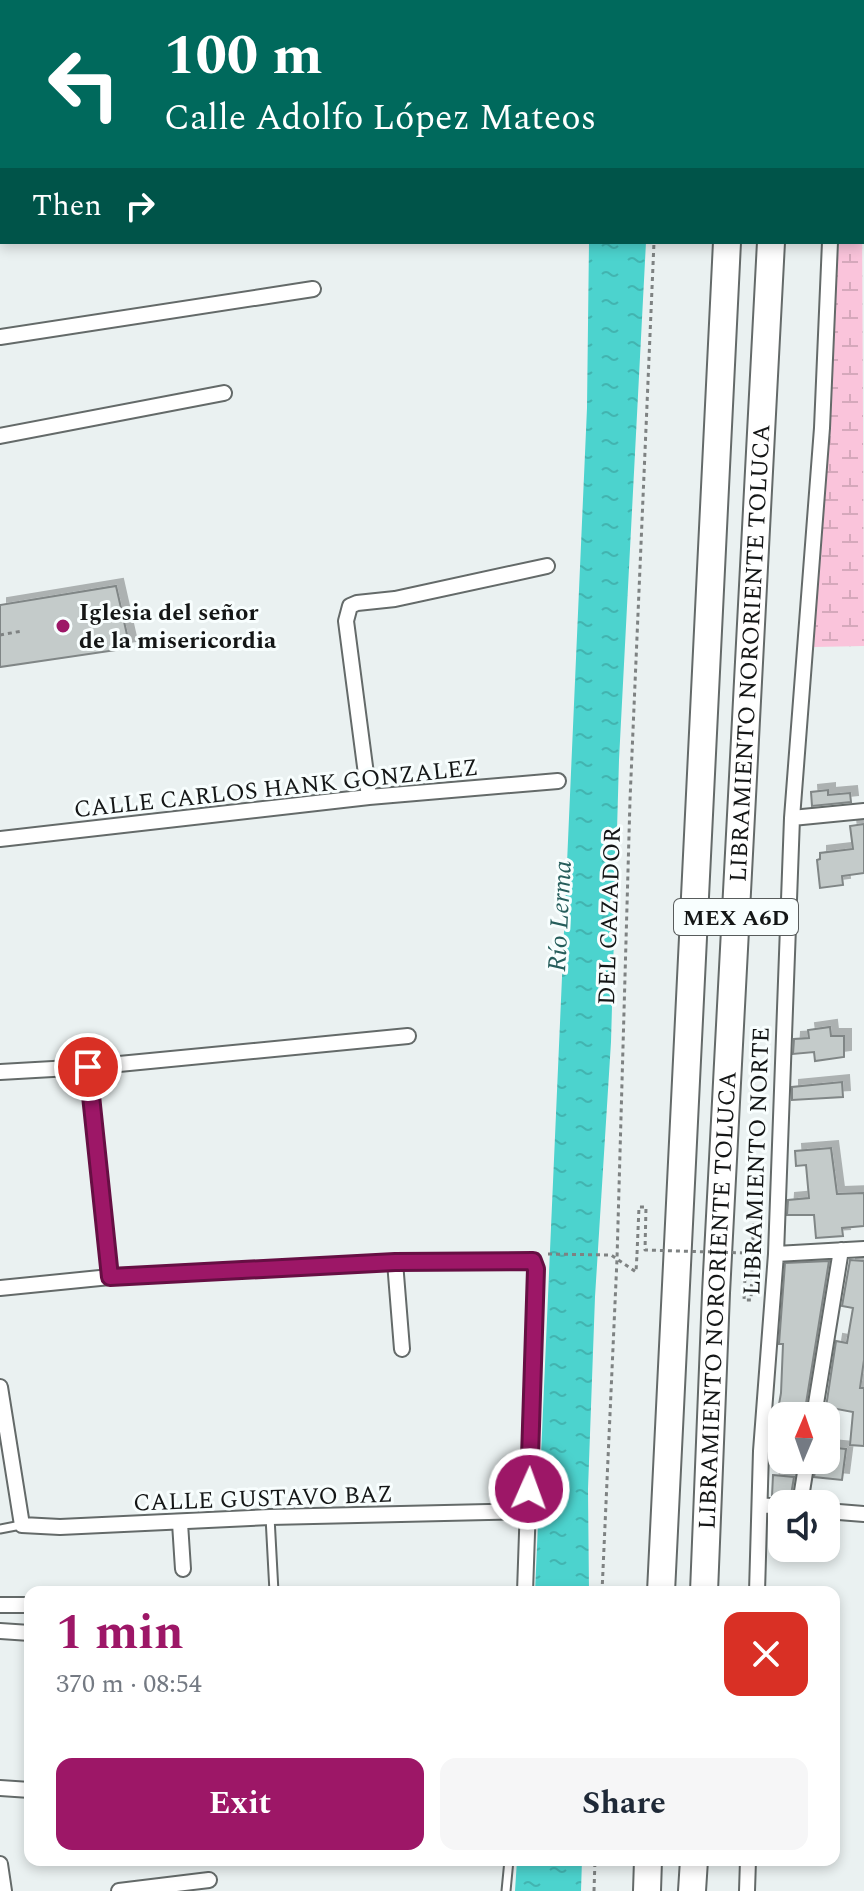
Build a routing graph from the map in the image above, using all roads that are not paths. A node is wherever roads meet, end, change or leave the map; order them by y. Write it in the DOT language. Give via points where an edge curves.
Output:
graph roads {
  1 [pos="727,244"];
  2 [pos="771,244"];
  3 [pos="830,244"];
  4 [pos="313,289"];
  5 [pos="0,337"];
  6 [pos="224,393"];
  7 [pos="0,436"];
  8 [pos="547,566"];
  9 [pos="558,781"];
  10 [pos="369,797"];
  11 [pos="864,811"];
  12 [pos="792,818"];
  13 [pos="0,839"];
  14 [pos="408,1036"];
  15 [pos="88,1067"];
  16 [pos="0,1072"];
  17 [pos="864,1249"];
  18 [pos="841,1250"];
  19 [pos="776,1254"];
  20 [pos="395,1262"];
  21 [pos="110,1277"];
  22 [pos="0,1288"];
  23 [pos="402,1349"];
  24 [pos="0,1387"];
  25 [pos="816,1402"];
  26 [pos="760,1505"];
  27 [pos="768,1506"];
  28 [pos="528,1511"];
  29 [pos="840,1512"];
  30 [pos="864,1514"];
  31 [pos="270,1517"];
  32 [pos="180,1523"];
  33 [pos="22,1525"];
  34 [pos="0,1529"];
  35 [pos="183,1569"];
  36 [pos="274,1586"];
  37 [pos="525,1586"];
  38 [pos="661,1586"];
  39 [pos="704,1586"];
  40 [pos="757,1586"];
  41 [pos="0,1605"];
  42 [pos="24,1605"];
  43 [pos="0,1631"];
  44 [pos="24,1633"];
  45 [pos="0,1788"];
  46 [pos="24,1790"];
  47 [pos="0,1864"];
  48 [pos="508,1866"];
  49 [pos="648,1866"];
  50 [pos="694,1866"];
  51 [pos="748,1866"];
  52 [pos="209,1880"];
  53 [pos="4,1891"];
  54 [pos="119,1891"];
  55 [pos="506,1891"];
  56 [pos="647,1891"];
  57 [pos="692,1891"];
  58 [pos="747,1891"];
  1 -- 38 [label="highway, LIBRAMIENTO NORORIENTE TOLUCA / MEX A6D"];
  2 -- 39 [label="highway, LIBRAMIENTO NORORIENTE TOLUCA / MEX A6D"];
  3 -- 12 [label="street, LIBRAMIENTO NORTE" via="822,428"];
  4 -- 5 [label="street"];
  6 -- 7 [label="street"];
  8 -- 10 [label="street" via="350,606 346,621"];
  9 -- 10 [label="street, CALLE CARLOS HANK GONZALEZ"];
  10 -- 13 [label="street, CALLE CARLOS HANK GONZALEZ"];
  11 -- 12 [label="street"];
  12 -- 19 [label="street, LIBRAMIENTO NORTE"];
  14 -- 15 [label="street"];
  15 -- 16 [label="street"];
  15 -- 21 [label="street"];
  17 -- 18 [label="street"];
  18 -- 19 [label="street"];
  18 -- 25 [label="street"];
  19 -- 26 [label="street, LIBRAMIENTO NORTE"];
  20 -- 21 [label="street"];
  20 -- 23 [label="street"];
  20 -- 28 [label="street" via="537,1258"];
  21 -- 22 [label="street"];
  24 -- 33 [label="street"];
  26 -- 27 [label="street"];
  26 -- 40 [label="street, LIBRAMIENTO NORTE"];
  28 -- 31 [label="street, CALLE GUSTAVO BAZ"];
  28 -- 37 [label="street"];
  29 -- 30 [label="street"];
  31 -- 32 [label="street, CALLE GUSTAVO BAZ"];
  31 -- 36 [label="lane"];
  32 -- 33 [label="street, CALLE GUSTAVO BAZ"];
  32 -- 35 [label="street"];
  33 -- 34 [label="lane, CALLE GUSTAVO BAZ"];
  41 -- 42 [label="street"];
  43 -- 44 [label="street"];
  45 -- 46 [label="street"];
  47 -- 53 [label="street"];
  48 -- 55 [label="lane"];
  49 -- 56 [label="highway"];
  50 -- 57 [label="highway"];
  51 -- 58 [label="street"];
  52 -- 54 [label="street"];
}
